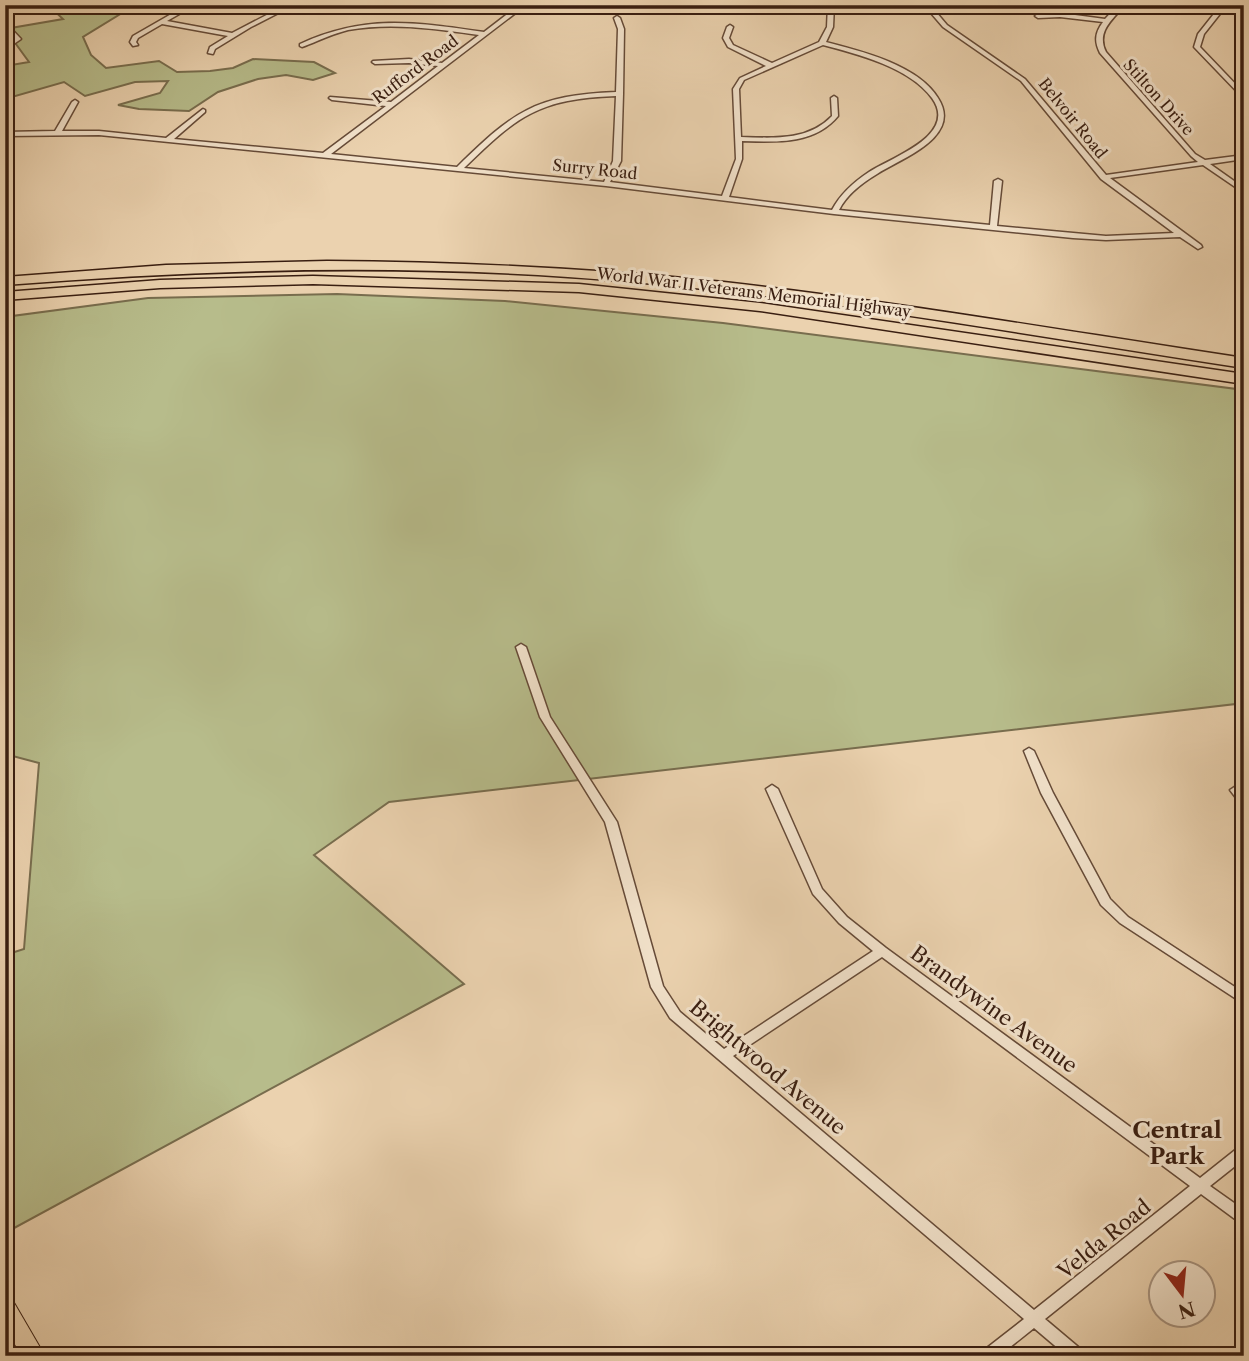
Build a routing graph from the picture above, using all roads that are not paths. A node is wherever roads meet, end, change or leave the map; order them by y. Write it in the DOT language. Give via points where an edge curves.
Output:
graph roads {
  1 [pos="192,5"];
  2 [pos="291,5"];
  3 [pos="523,5"];
  4 [pos="831,5"];
  5 [pos="927,5"];
  6 [pos="1122,5"];
  7 [pos="1224,5"];
  8 [pos="1038,16"];
  9 [pos="617,18"];
  10 [pos="160,22"];
  11 [pos="1106,22"];
  12 [pos="5,24"];
  13 [pos="730,27"];
  14 [pos="485,34"];
  15 [pos="232,35"];
  16 [pos="822,43"];
  17 [pos="135,45"];
  18 [pos="302,45"];
  19 [pos="5,48"];
  20 [pos="211,53"];
  21 [pos="375,62"];
  22 [pos="442,65"];
  23 [pos="770,65"];
  24 [pos="620,94"];
  25 [pos="1244,97"];
  26 [pos="332,98"];
  27 [pos="834,98"];
  28 [pos="75,102"];
  29 [pos="390,104"];
  30 [pos="203,111"];
  31 [pos="58,132"];
  32 [pos="5,134"];
  33 [pos="740,139"];
  34 [pos="168,140"];
  35 [pos="324,156"];
  36 [pos="1244,157"];
  37 [pos="1202,163"];
  38 [pos="459,169"];
  39 [pos="1104,177"];
  40 [pos="998,181"];
  41 [pos="606,184"];
  42 [pos="1244,191"];
  43 [pos="724,198"];
  44 [pos="834,212"];
  45 [pos="993,228"];
  46 [pos="1181,235"];
  47 [pos="1198,247"];
  48 [pos="5,281"];
  49 [pos="109,287"];
  50 [pos="5,296"];
  51 [pos="5,306"];
  52 [pos="1244,363"];
  53 [pos="1244,379"];
  54 [pos="521,647"];
  55 [pos="1029,751"];
  56 [pos="772,789"];
  57 [pos="882,951"];
  58 [pos="1244,999"];
  59 [pos="725,1055"];
  60 [pos="1244,1151"];
  61 [pos="1203,1187"];
  62 [pos="1244,1218"];
  63 [pos="5,1308"];
  64 [pos="1037,1320"];
  65 [pos="34,1356"];
  66 [pos="988,1356"];
  67 [pos="1079,1356"];
  1 -- 10 [label="street"];
  2 -- 15 [label="street"];
  3 -- 14 [label="street, Rufford Road"];
  4 -- 16 [label="street" via="830,27"];
  5 -- 39 [label="street, Belvoir Road" via="945,26 1023,80"];
  6 -- 11 [label="street"];
  7 -- 25 [label="street" via="1201,34 1197,47"];
  8 -- 11 [label="street"];
  9 -- 24 [label="street" via="621,29"];
  10 -- 15 [label="street"];
  10 -- 17 [label="street" via="135,37"];
  11 -- 37 [label="street, Stilton Drive" via="1098,37 1103,53"];
  12 -- 19 [label="street" via="18,39"];
  13 -- 23 [label="street" via="726,38 730,46"];
  14 -- 18 [label="street" via="380,24 333,32"];
  14 -- 22 [label="street, Rufford Road"];
  15 -- 20 [label="street"];
  16 -- 23 [label="street"];
  16 -- 44 [label="street" via="909,75 934,95 942,112 932,138 861,182"];
  21 -- 22 [label="street"];
  22 -- 29 [label="street, Rufford Road"];
  23 -- 33 [label="street" via="742,79 736,89"];
  24 -- 38 [label="street" via="565,98 524,111"];
  24 -- 41 [label="street" via="617,161"];
  26 -- 29 [label="street"];
  27 -- 33 [label="street" via="835,116 811,133"];
  28 -- 31 [label="street"];
  29 -- 35 [label="street, Rufford Road"];
  30 -- 34 [label="street"];
  31 -- 32 [label="street, Surry Road"];
  31 -- 34 [label="street, Surry Road"];
  33 -- 43 [label="street" via="739,159"];
  34 -- 35 [label="street, Surry Road"];
  35 -- 38 [label="street, Surry Road"];
  36 -- 37 [label="street"];
  37 -- 39 [label="street"];
  37 -- 42 [label="street, Stilton Drive"];
  38 -- 41 [label="street, Surry Road"];
  39 -- 46 [label="street, Belvoir Road"];
  40 -- 45 [label="street"];
  41 -- 43 [label="street, Surry Road"];
  43 -- 44 [label="street, Surry Road"];
  44 -- 45 [label="street, Surry Road"];
  45 -- 46 [label="street, Surry Road" via="1106,238"];
  46 -- 47 [label="street, Belvoir Road"];
  48 -- 52 [label="highway, World War II Veterans Memorial Highway" via="301,265 550,271 747,290"];
  49 -- 50 [label="highway, World War II Veterans Memorial Highway"];
  49 -- 51 [label="highway"];
  49 -- 53 [label="highway, World War II Veterans Memorial Highway" via="365,281 579,288 760,307"];
  54 -- 59 [label="street, Brightwood Avenue" via="545,717 611,822 663,1000"];
  55 -- 58 [label="street" via="1105,902 1124,920"];
  56 -- 57 [label="street, Brandywine Avenue" via="817,891 843,920"];
  57 -- 59 [label="street"];
  57 -- 61 [label="street, Brandywine Avenue"];
  59 -- 64 [label="street, Brightwood Avenue"];
  60 -- 61 [label="street, Velda Road"];
  61 -- 62 [label="street, Brandywine Avenue"];
  61 -- 64 [label="street, Velda Road"];
  63 -- 65 [label="main road"];
  64 -- 66 [label="street, Velda Road"];
  64 -- 67 [label="street, Brightwood Avenue"];
}
